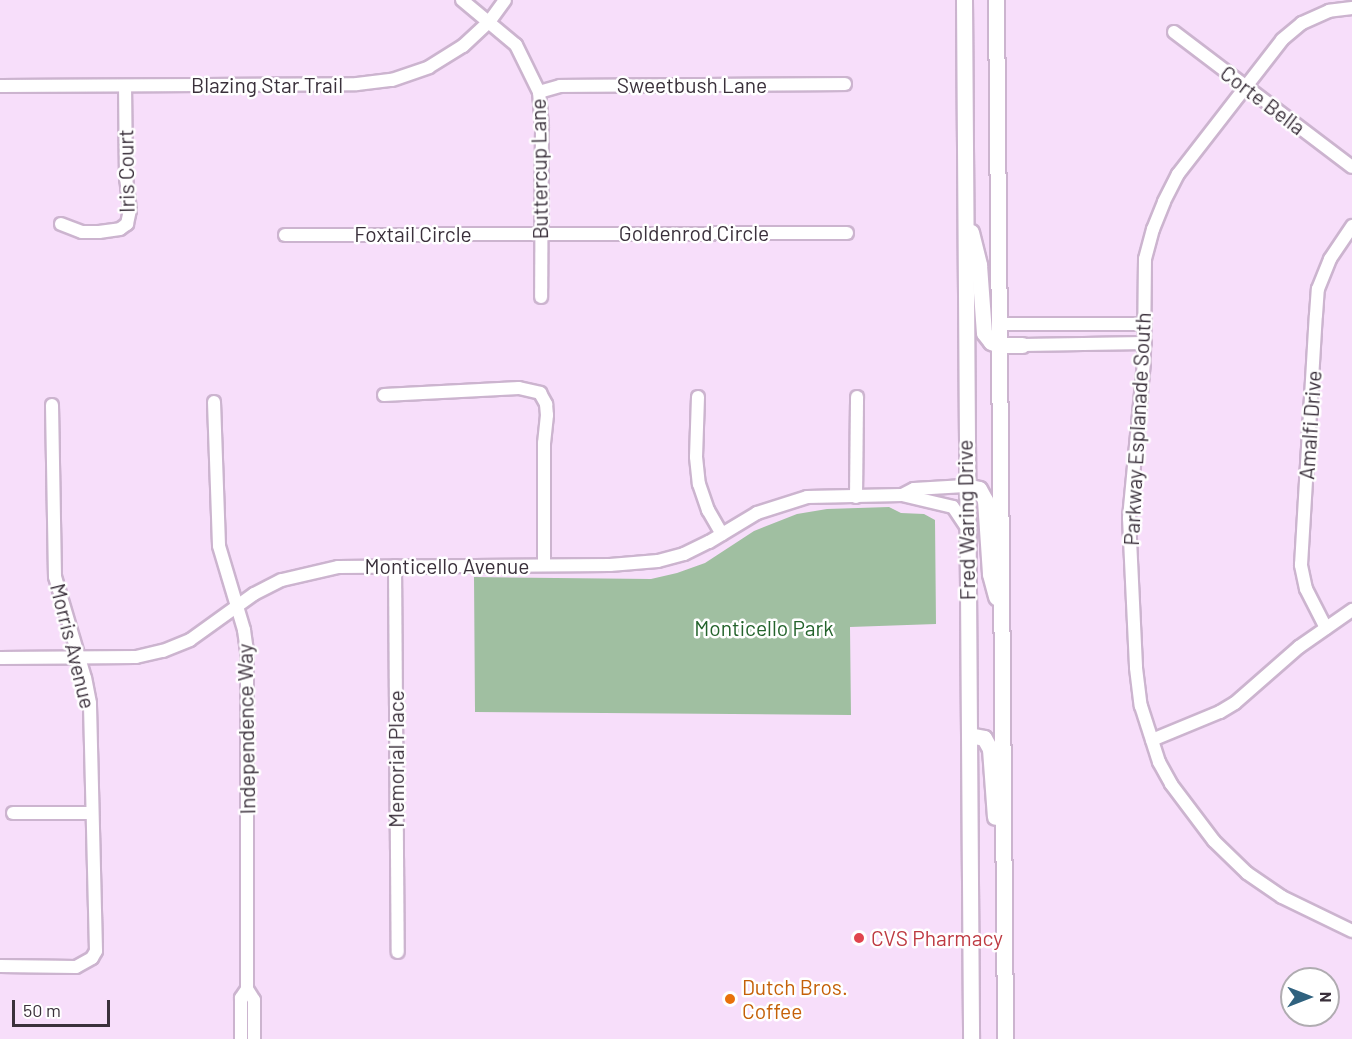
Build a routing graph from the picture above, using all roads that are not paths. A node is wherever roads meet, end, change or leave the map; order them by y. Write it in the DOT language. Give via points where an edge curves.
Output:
graph roads {
  1 [pos="462,0"];
  2 [pos="505,0"];
  3 [pos="964,0"];
  4 [pos="996,0"];
  5 [pos="1352,8"];
  6 [pos="489,22"];
  7 [pos="1174,33"];
  8 [pos="845,84"];
  9 [pos="0,86"];
  10 [pos="125,86"];
  11 [pos="1245,87"];
  12 [pos="539,92"];
  13 [pos="1352,167"];
  14 [pos="965,203"];
  15 [pos="61,224"];
  16 [pos="1352,226"];
  17 [pos="541,233"];
  18 [pos="847,233"];
  19 [pos="285,235"];
  20 [pos="541,297"];
  21 [pos="999,324"];
  22 [pos="1145,324"];
  23 [pos="1145,343"];
  24 [pos="999,345"];
  25 [pos="1022,345"];
  26 [pos="384,395"];
  27 [pos="698,397"];
  28 [pos="857,397"];
  29 [pos="214,402"];
  30 [pos="52,405"];
  31 [pos="965,486"];
  32 [pos="902,495"];
  33 [pos="856,496"];
  34 [pos="966,526"];
  35 [pos="722,534"];
  36 [pos="544,565"];
  37 [pos="395,566"];
  38 [pos="236,608"];
  39 [pos="1352,610"];
  40 [pos="1001,617"];
  41 [pos="1326,628"];
  42 [pos="0,658"];
  43 [pos="79,658"];
  44 [pos="969,735"];
  45 [pos="1152,740"];
  46 [pos="13,813"];
  47 [pos="91,813"];
  48 [pos="1004,843"];
  49 [pos="1352,932"];
  50 [pos="398,952"];
  51 [pos="0,966"];
  52 [pos="247,989"];
  53 [pos="241,1039"];
  54 [pos="254,1039"];
  55 [pos="971,1039"];
  56 [pos="1005,1039"];
  1 -- 6 [label="street, Buttercup Lane"];
  2 -- 6 [label="street, Blazing Star Trail"];
  3 -- 14 [label="main road, Fred Waring Drive"];
  4 -- 21 [label="main road, Fred Waring Drive"];
  5 -- 11 [label="street, Parkway Esplanade South" via="1329,11 1302,23 1282,40"];
  6 -- 10 [label="street, Blazing Star Trail" via="429,68 392,80 357,84"];
  6 -- 12 [label="street, Buttercup Lane" via="516,45"];
  7 -- 11 [label="street, Corte Bella"];
  8 -- 12 [label="street, Sweetbush Lane" via="560,86"];
  9 -- 10 [label="street, Blazing Star Trail"];
  10 -- 15 [label="street, Iris Court" via="130,210 127,224 99,232 82,232"];
  11 -- 13 [label="street, Corte Bella"];
  11 -- 22 [label="street, Parkway Esplanade South" via="1178,174 1164,202 1145,259"];
  12 -- 17 [label="street, Buttercup Lane"];
  14 -- 24 [label="main road" via="979,265 984,333"];
  14 -- 31 [label="main road, Fred Waring Drive"];
  16 -- 41 [label="street, Amalfi Drive" via="1330,259 1318,289 1316,315 1301,565 1306,589"];
  17 -- 18 [label="street, Goldenrod Circle"];
  17 -- 19 [label="street, Foxtail Circle"];
  17 -- 20 [label="street, Buttercup Lane"];
  21 -- 22 [label="street"];
  21 -- 24 [label="main road, Fred Waring Drive"];
  22 -- 23 [label="street, Parkway Esplanade South"];
  23 -- 25 [label="street"];
  23 -- 45 [label="street, Parkway Esplanade South" via="1129,518 1136,668 1141,706"];
  24 -- 25 [label="main road"];
  24 -- 40 [label="main road, Fred Waring Drive"];
  26 -- 36 [label="street" via="519,388 535,391 543,398 547,415"];
  27 -- 35 [label="street" via="699,484"];
  28 -- 33 [label="street"];
  29 -- 38 [label="street, Independence Way" via="216,526"];
  30 -- 43 [label="street, Morris Avenue" via="55,577"];
  31 -- 32 [label="street, Monticello Avenue" via="914,489"];
  31 -- 34 [label="main road, Fred Waring Drive"];
  31 -- 40 [label="main road" via="979,489 986,500 990,574"];
  32 -- 33 [label="street, Monticello Avenue"];
  32 -- 34 [label="street, Monticello Avenue" via="953,507"];
  33 -- 35 [label="street, Monticello Avenue" via="807,497 781,504"];
  34 -- 44 [label="main road, Fred Waring Drive"];
  35 -- 36 [label="street, Monticello Avenue" via="684,554 658,561"];
  36 -- 37 [label="street, Monticello Avenue"];
  37 -- 38 [label="street, Monticello Avenue" via="308,572 254,594"];
  37 -- 50 [label="street, Memorial Place"];
  38 -- 43 [label="street, Monticello Avenue" via="190,640 163,651 136,657"];
  38 -- 52 [label="street, Independence Way" via="247,651"];
  39 -- 41 [label="street"];
  40 -- 48 [label="main road, Fred Waring Drive"];
  41 -- 45 [label="street" via="1299,646 1235,703"];
  42 -- 43 [label="street, Monticello Avenue"];
  43 -- 47 [label="street, Morris Avenue" via="90,703"];
  44 -- 48 [label="main road" via="984,738 990,749 997,830"];
  44 -- 55 [label="main road, Fred Waring Drive"];
  45 -- 49 [label="street, Parkway Esplanade South" via="1159,762 1189,811 1247,873 1282,897"];
  46 -- 47 [label="street"];
  47 -- 51 [label="street, Morris Avenue" via="97,943 93,958 76,967"];
  48 -- 56 [label="main road, Fred Waring Drive"];
  52 -- 53 [label="street, Independence Way" via="241,998"];
  52 -- 54 [label="street, Independence Way" via="254,1000"];
}
